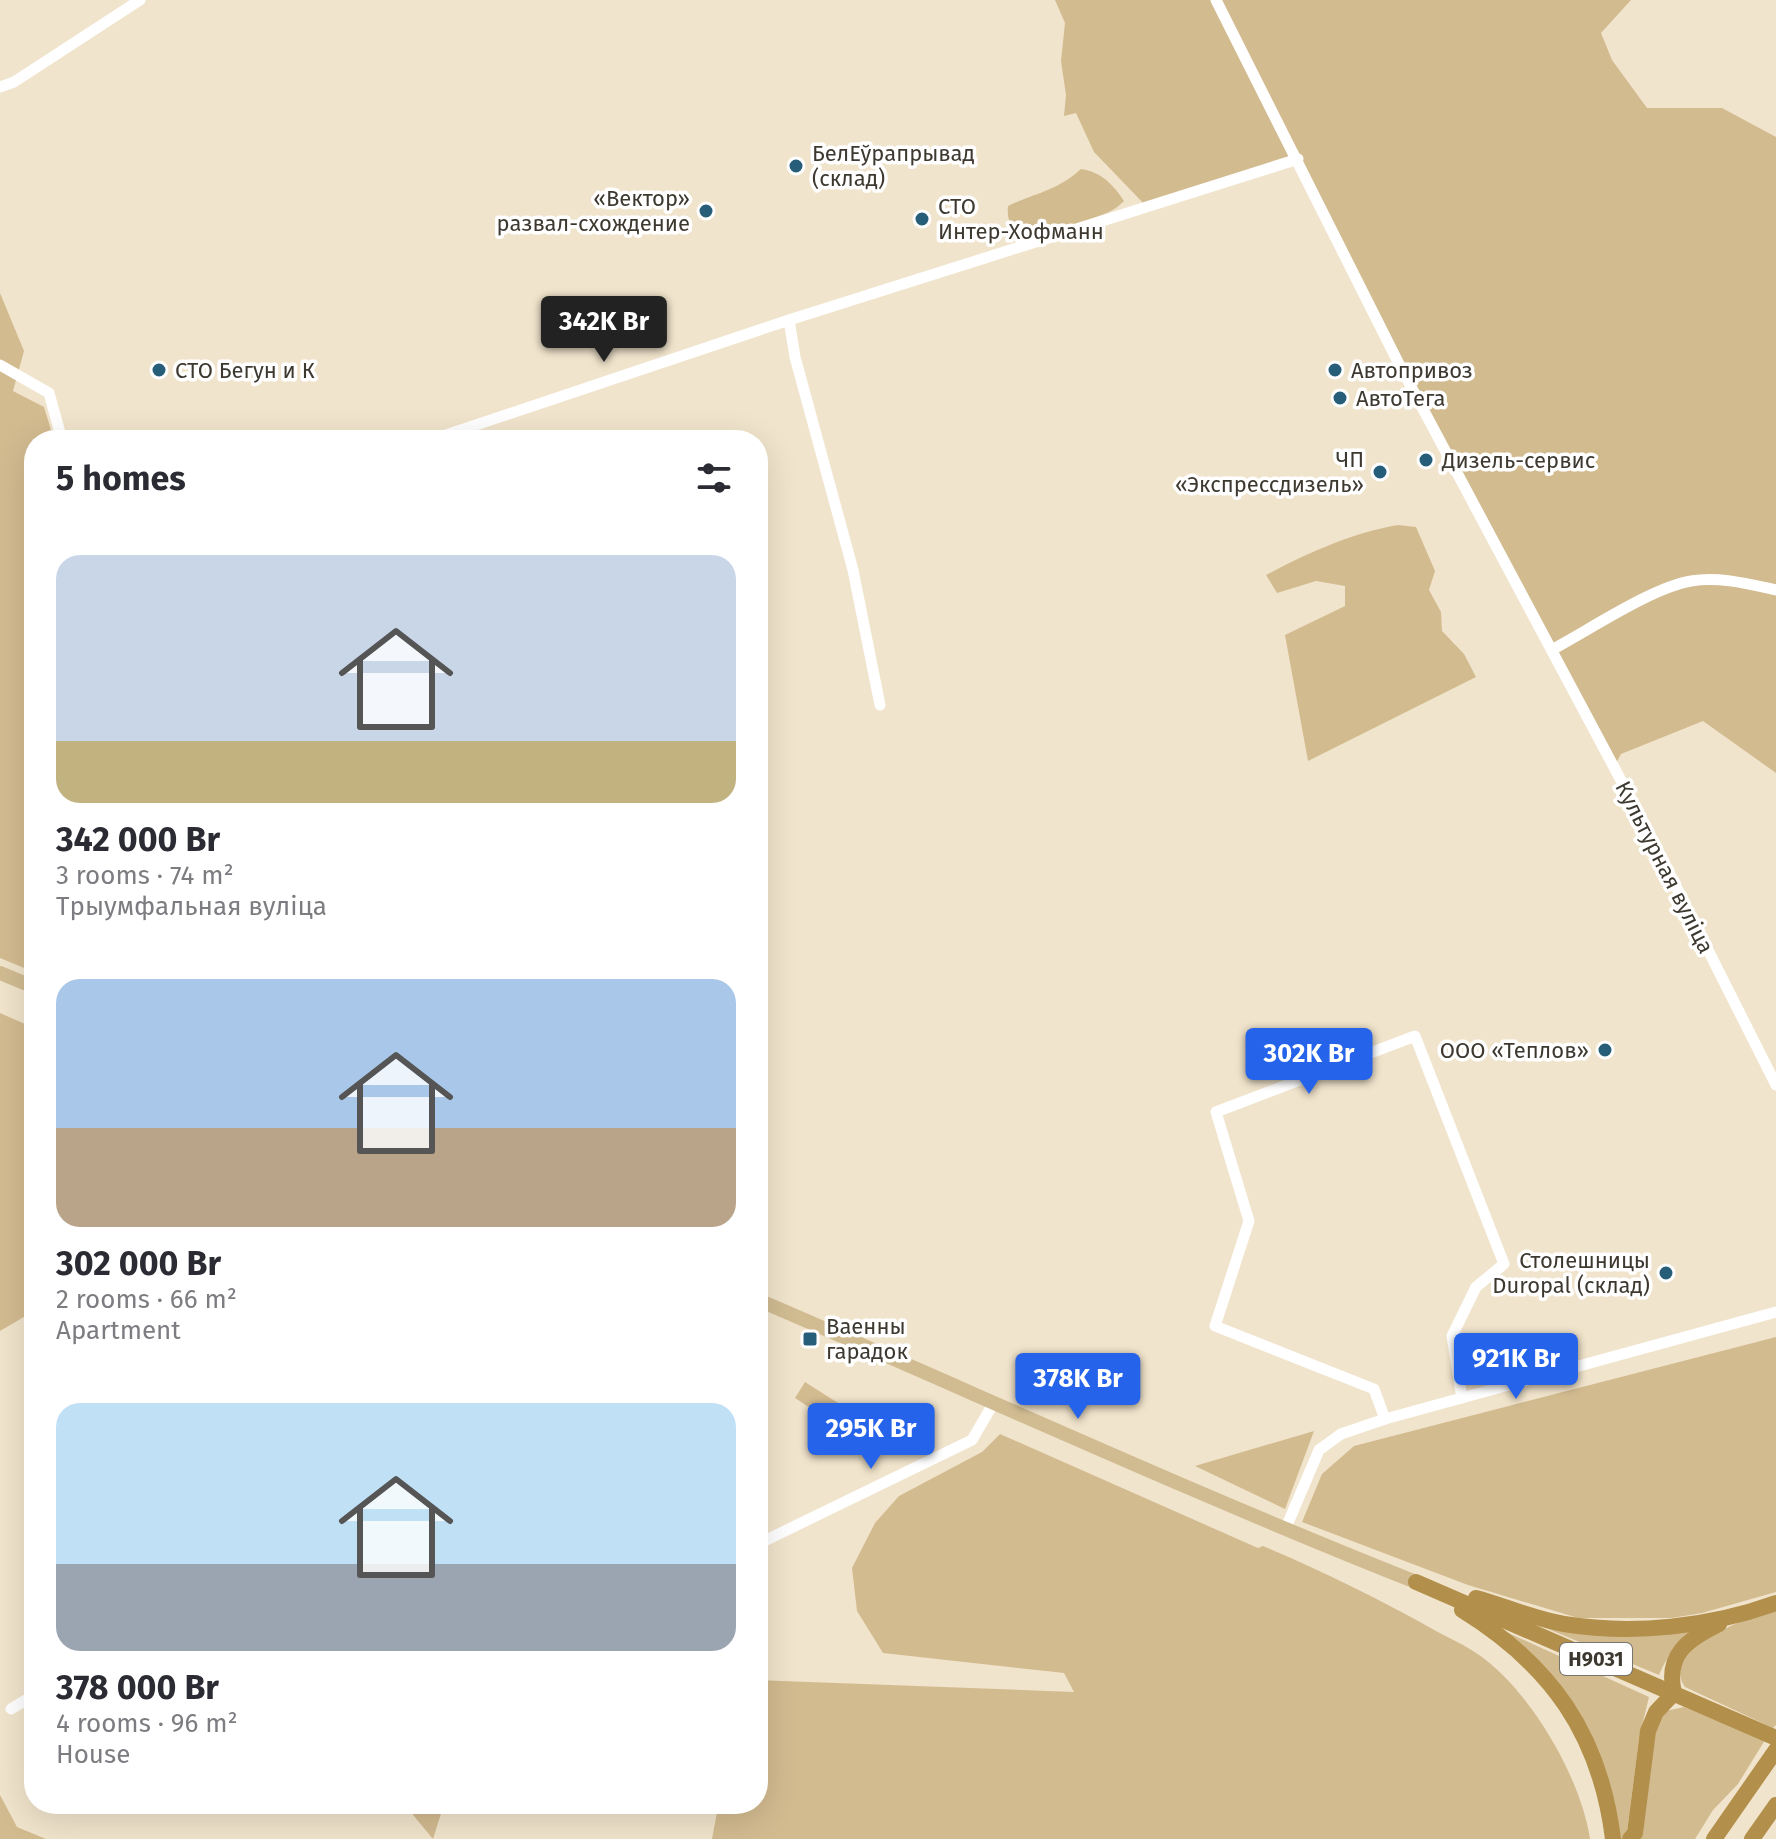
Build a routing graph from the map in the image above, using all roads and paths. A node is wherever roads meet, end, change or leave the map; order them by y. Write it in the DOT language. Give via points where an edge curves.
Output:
graph roads {
  1 [pos="140,0"];
  2 [pos="1216,0"];
  3 [pos="0,87"];
  4 [pos="1298,159"];
  5 [pos="789,320"];
  6 [pos="0,365"];
  7 [pos="59,430"];
  8 [pos="461,430"];
  9 [pos="1776,590"];
  10 [pos="1553,649"];
  11 [pos="880,705"];
  12 [pos="0,973"];
  13 [pos="24,983"];
  14 [pos="1776,1085"];
  15 [pos="768,1304"];
  16 [pos="1776,1312"];
  17 [pos="1462,1398"];
  18 [pos="993,1404"];
  19 [pos="1385,1419"];
  20 [pos="1285,1530"];
  21 [pos="768,1539"];
  22 [pos="1416,1582"];
  23 [pos="1776,1603"];
  24 [pos="1732,1618"];
  25 [pos="1674,1693"];
  26 [pos="24,1701"];
  27 [pos="11,1709"];
  28 [pos="1776,1738"];
  29 [pos="1776,1750"];
  30 [pos="1776,1805"];
  31 [pos="1613,1839"];
  32 [pos="1630,1839"];
  33 [pos="1714,1839"];
  34 [pos="1752,1839"];
  1 -- 3 [label="street"];
  2 -- 4 [label="street, Культурная вуліца"];
  4 -- 5 [label="street"];
  4 -- 10 [label="street, Культурная вуліца" via="1399,364"];
  5 -- 8 [label="street"];
  5 -- 11 [label="street" via="853,570"];
  6 -- 7 [label="street" via="49,393"];
  9 -- 10 [label="street" via="1690,581 1662,590"];
  10 -- 14 [label="street, Культурная вуліца"];
  12 -- 13 [label="main road"];
  15 -- 18 [label="main road, Н9031"];
  16 -- 17 [label="street"];
  17 -- 19 [label="street"];
  17 -- 19 [label="street" via="1452,1336 1476,1287 1504,1264 1415,1036 1216,1112 1249,1221 1215,1326 1374,1389"];
  18 -- 20 [label="main road, Н9031"];
  18 -- 21 [label="street" via="972,1440"];
  19 -- 20 [label="street" via="1341,1434 1319,1450"];
  20 -- 22 [label="main road, Н9031"];
  22 -- 24 [label="highway, Н9031" via="1562,1623 1669,1626"];
  22 -- 25 [label="highway, Н9031"];
  22 -- 31 [label="highway, Н9031" via="1493,1629 1558,1694 1605,1785"];
  23 -- 24 [label="highway, Н9031"];
  24 -- 25 [label="highway, Н9031" via="1677,1655 1671,1666"];
  25 -- 28 [label="highway, Н9031"];
  25 -- 32 [label="highway" via="1656,1712 1648,1731"];
  26 -- 27 [label="street"];
  29 -- 33 [label="highway"];
  30 -- 34 [label="highway"];
}
